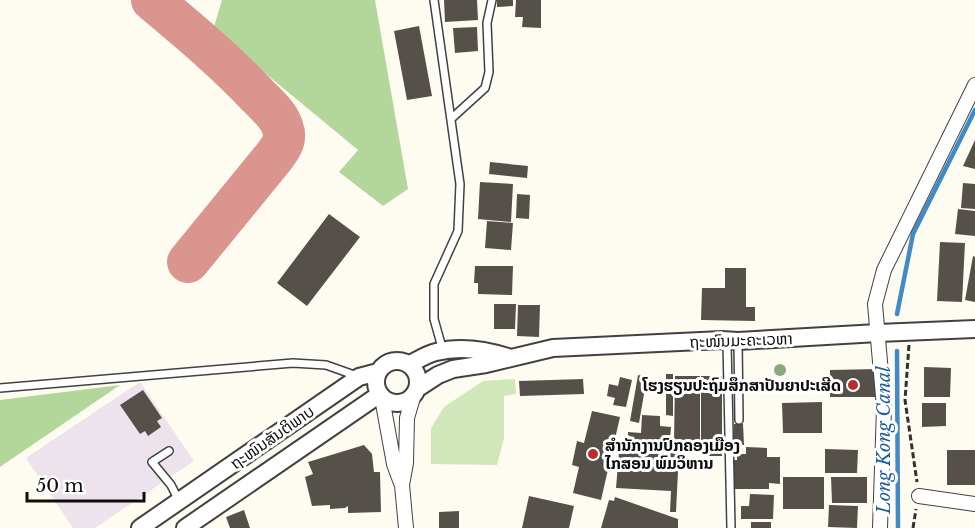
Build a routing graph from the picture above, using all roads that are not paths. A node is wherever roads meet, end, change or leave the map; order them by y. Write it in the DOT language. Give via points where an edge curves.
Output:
graph roads {
  1 [pos="434,0"];
  2 [pos="492,0"];
  3 [pos="975,85"];
  4 [pos="452,118"];
  5 [pos="975,329"];
  6 [pos="878,333"];
  7 [pos="732,341"];
  8 [pos="443,351"];
  9 [pos="508,357"];
  10 [pos="410,364"];
  11 [pos="378,372"];
  12 [pos="359,377"];
  13 [pos="0,388"];
  14 [pos="416,391"];
  15 [pos="381,396"];
  16 [pos="739,420"];
  17 [pos="169,451"];
  18 [pos="402,485"];
  19 [pos="919,496"];
  20 [pos="179,501"];
  21 [pos="975,504"];
  22 [pos="140,528"];
  23 [pos="185,528"];
  24 [pos="406,528"];
  25 [pos="731,528"];
  26 [pos="880,528"];
  1 -- 4 [label="lane"];
  2 -- 4 [label="lane" via="487,23 489,72 484,88"];
  3 -- 6 [label="street" via="884,270 875,304"];
  4 -- 8 [label="lane" via="460,184 458,231 434,284 434,319"];
  5 -- 6 [label="street, ຖະໜົນມະຄະເວຫາ"];
  6 -- 7 [label="street, ຖະໜົນມະຄະເວຫາ"];
  6 -- 26 [label="street" via="884,408"];
  7 -- 9 [label="street, ຖະໜົນມະຄະເວຫາ" via="553,348"];
  7 -- 16 [label="lane"];
  7 -- 25 [label="lane"];
  8 -- 9 [label="street" via="489,351"];
  8 -- 10 [label="street"];
  9 -- 14 [label="street, ຖະໜົນມະຄະເວຫາ" via="453,369"];
  10 -- 11 [label="street" via="396,360"];
  10 -- 14 [label="street" via="418,375"];
  11 -- 12 [label="street, ຖະໜົນສັນຕິພາບ"];
  11 -- 15 [label="street"];
  12 -- 13 [label="lane" via="326,365 293,363"];
  12 -- 20 [label="street, ຖະໜົນສັນຕິພາບ"];
  14 -- 15 [label="street" via="397,403"];
  14 -- 18 [label="street" via="407,418"];
  15 -- 18 [label="street"];
  15 -- 23 [label="street, ຖະໜົນສັນຕິພາບ"];
  17 -- 20 [label="lane" via="152,462 171,484"];
  18 -- 24 [label="street"];
  19 -- 21 [label="street"];
  20 -- 22 [label="street, ຖະໜົນສັນຕິພາບ"];
}
